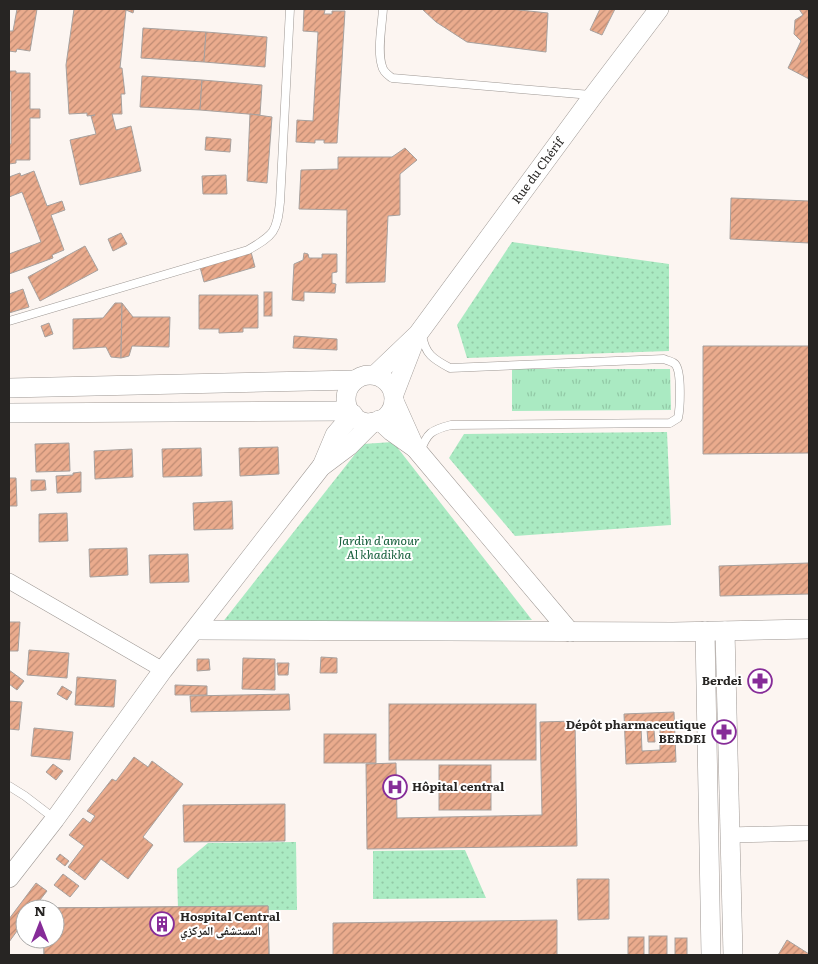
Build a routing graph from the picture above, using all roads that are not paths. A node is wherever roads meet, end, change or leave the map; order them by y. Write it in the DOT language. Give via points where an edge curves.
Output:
graph roads {
  1 [pos="290,9"];
  2 [pos="383,9"];
  3 [pos="660,9"];
  4 [pos="593,96"];
  5 [pos="9,320"];
  6 [pos="419,331"];
  7 [pos="375,375"];
  8 [pos="355,380"];
  9 [pos="9,388"];
  10 [pos="394,398"];
  11 [pos="351,412"];
  12 [pos="9,413"];
  13 [pos="376,421"];
  14 [pos="417,451"];
  15 [pos="322,467"];
  16 [pos="9,581"];
  17 [pos="195,630"];
  18 [pos="809,630"];
  19 [pos="705,631"];
  20 [pos="725,631"];
  21 [pos="570,632"];
  22 [pos="164,670"];
  23 [pos="9,786"];
  24 [pos="55,819"];
  25 [pos="809,833"];
  26 [pos="729,835"];
  27 [pos="9,878"];
  28 [pos="711,955"];
  29 [pos="733,955"];
  1 -- 5 [label="lane" via="278,225 267,239 248,250"];
  2 -- 4 [label="lane" via="380,56 385,73 392,78"];
  3 -- 4 [label="street, Rue du Chérif"];
  4 -- 6 [label="street, Rue du Chérif"];
  6 -- 7 [label="street, Rue du Chérif"];
  6 -- 10 [label="street, Rue du Chérif"];
  6 -- 14 [label="lane" via="433,359 450,368 664,360 674,363 678,369 680,409 678,418 670,423 451,425 435,429"];
  7 -- 8 [label="street"];
  7 -- 10 [label="street" via="387,382"];
  8 -- 9 [label="street"];
  8 -- 11 [label="street" via="347,394 346,402"];
  10 -- 13 [label="street" via="389,414"];
  10 -- 14 [label="street"];
  11 -- 12 [label="street"];
  11 -- 13 [label="street" via="363,421"];
  11 -- 15 [label="street" via="335,435"];
  13 -- 14 [label="street"];
  13 -- 15 [label="street"];
  14 -- 21 [label="street"];
  15 -- 17 [label="street"];
  16 -- 22 [label="street"];
  17 -- 21 [label="street"];
  17 -- 22 [label="street"];
  18 -- 20 [label="street"];
  19 -- 20 [label="street"];
  19 -- 21 [label="street"];
  19 -- 28 [label="street"];
  20 -- 26 [label="street"];
  22 -- 24 [label="street"];
  23 -- 24 [label="lane"];
  24 -- 27 [label="street"];
  25 -- 26 [label="street"];
  26 -- 29 [label="street"];
}
